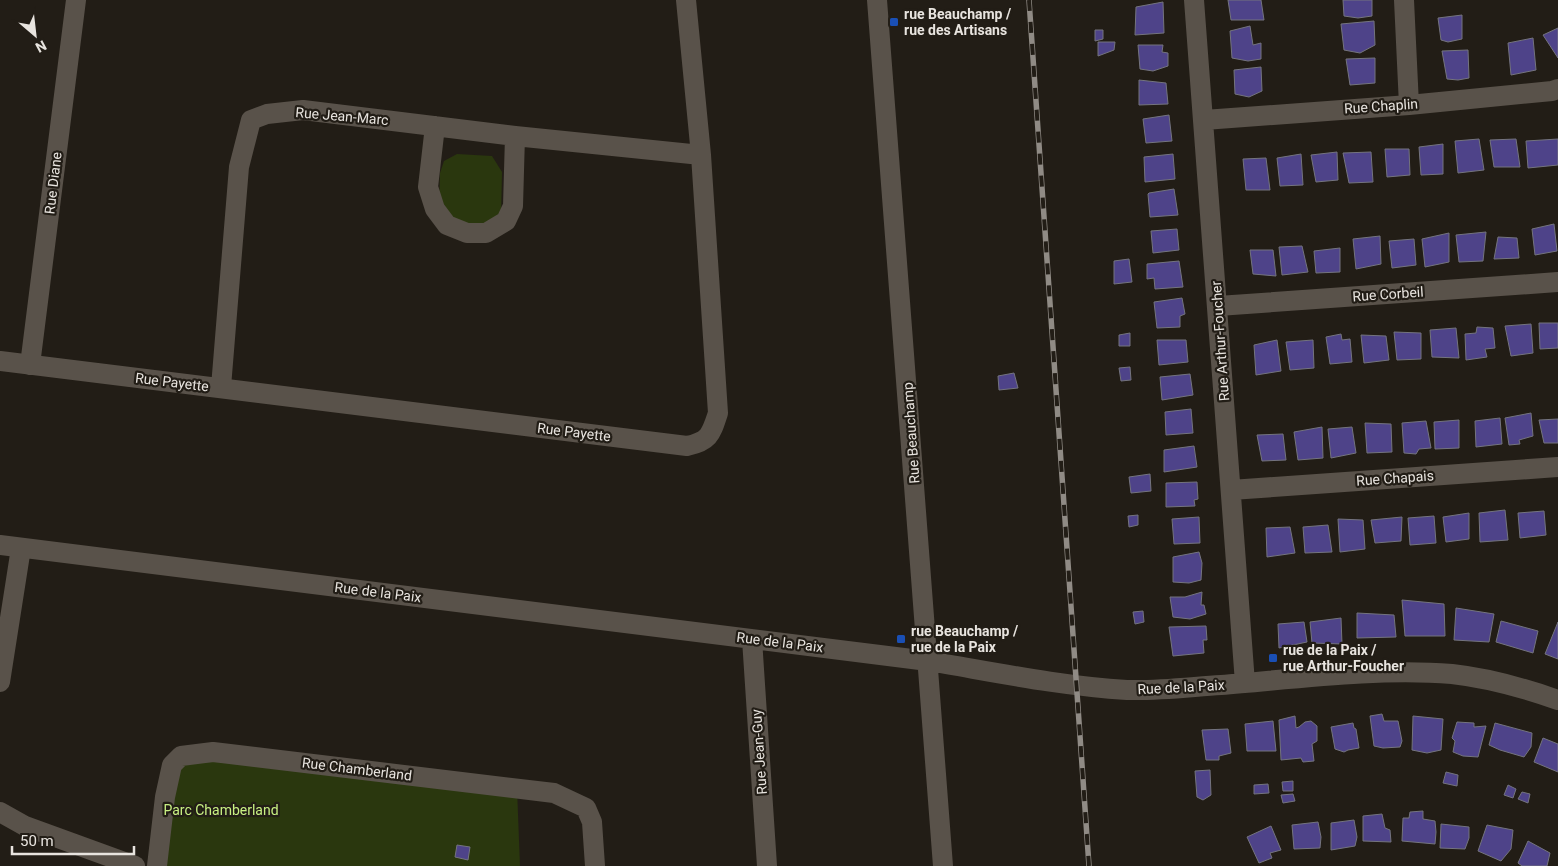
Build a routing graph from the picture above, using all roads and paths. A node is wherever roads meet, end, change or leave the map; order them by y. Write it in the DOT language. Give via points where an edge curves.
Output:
graph roads {
  1 [pos="76,0"];
  2 [pos="686,0"];
  3 [pos="877,0"];
  4 [pos="1194,0"];
  5 [pos="1404,0"];
  6 [pos="1558,88"];
  7 [pos="1409,105"];
  8 [pos="1204,120"];
  9 [pos="435,126"];
  10 [pos="515,136"];
  11 [pos="701,155"];
  12 [pos="1558,282"];
  13 [pos="1218,306"];
  14 [pos="0,361"];
  15 [pos="30,365"];
  16 [pos="220,387"];
  17 [pos="1558,467"];
  18 [pos="1231,490"];
  19 [pos="0,545"];
  20 [pos="21,548"];
  21 [pos="752,639"];
  22 [pos="928,661"];
  23 [pos="0,682"];
  24 [pos="1244,683"];
  25 [pos="1558,700"];
  26 [pos="0,812"];
  27 [pos="135,866"];
  28 [pos="157,866"];
  29 [pos="595,866"];
  30 [pos="766,866"];
  31 [pos="943,866"];
  1 -- 15 [label="street, Rue Diane"];
  2 -- 11 [label="street, Rue Payette"];
  3 -- 22 [label="street, Rue Beauchamp"];
  4 -- 8 [label="street, Rue Arthur-Foucher"];
  5 -- 7 [label="street"];
  6 -- 7 [label="street, Rue Chaplin"];
  7 -- 8 [label="street, Rue Chaplin"];
  8 -- 13 [label="street, Rue Arthur-Foucher"];
  9 -- 10 [label="street, Rue Jean-Marc"];
  9 -- 10 [label="street" via="428,187 435,209 447,224 467,233 486,233 506,222 510,214"];
  9 -- 16 [label="street, Rue Jean-Marc" via="302,110 267,114 251,120 239,167"];
  10 -- 11 [label="street, Rue Jean-Marc"];
  11 -- 16 [label="street, Rue Payette" via="718,413 712,431 702,443 687,446"];
  12 -- 13 [label="street, Rue Corbeil"];
  13 -- 18 [label="street, Rue Arthur-Foucher"];
  14 -- 15 [label="street, Rue Payette"];
  15 -- 16 [label="street, Rue Payette"];
  17 -- 18 [label="street, Rue Chapais"];
  18 -- 24 [label="street, Rue Arthur-Foucher"];
  19 -- 20 [label="street, Rue de la Paix"];
  20 -- 21 [label="street, Rue de la Paix"];
  20 -- 23 [label="street"];
  21 -- 22 [label="street, Rue de la Paix"];
  21 -- 30 [label="street, Rue Jean-Guy"];
  22 -- 24 [label="street, Rue de la Paix" via="1127,690"];
  22 -- 31 [label="street, Rue Beauchamp"];
  24 -- 25 [label="street, Rue de la Paix" via="1393,672 1452,674 1501,683"];
  26 -- 27 [label="street" via="25,826"];
  28 -- 29 [label="street, Rue Chamberland" via="172,764 181,756 213,752 554,793 586,808 592,822"];
}
